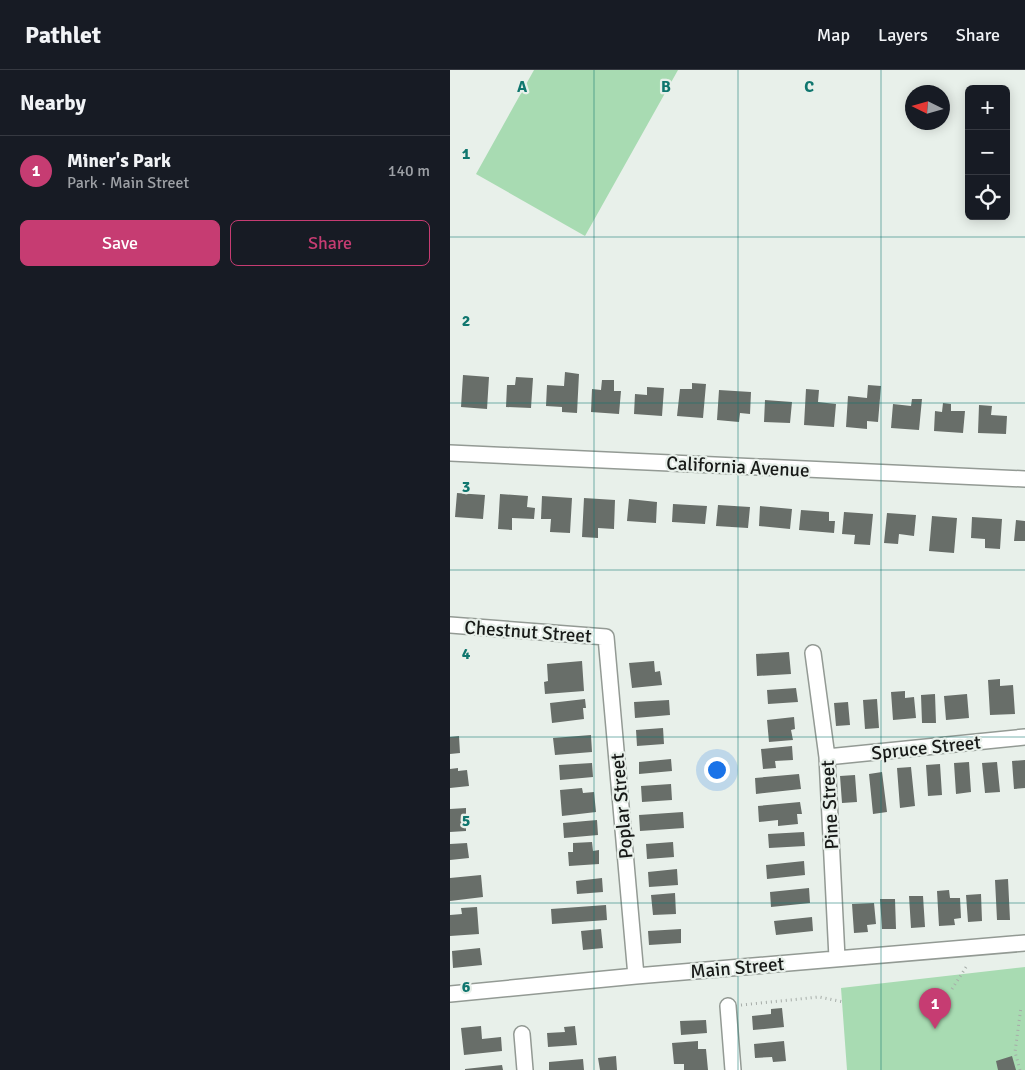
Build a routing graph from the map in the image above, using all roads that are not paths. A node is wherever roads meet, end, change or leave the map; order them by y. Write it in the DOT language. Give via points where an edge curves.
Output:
graph roads {
  1 [pos="450,453"];
  2 [pos="1025,479"];
  3 [pos="450,625"];
  4 [pos="606,637"];
  5 [pos="813,653"];
  6 [pos="1025,737"];
  7 [pos="827,757"];
  8 [pos="1025,943"];
  9 [pos="837,958"];
  10 [pos="636,976"];
  11 [pos="450,994"];
  12 [pos="728,1006"];
  13 [pos="522,1034"];
  14 [pos="525,1070"];
  15 [pos="733,1070"];
  1 -- 2 [label="street, California Avenue"];
  3 -- 4 [label="street, Chestnut Street"];
  4 -- 10 [label="street, Poplar Street"];
  5 -- 7 [label="street, Pine Street"];
  6 -- 7 [label="street, Spruce Street"];
  7 -- 9 [label="street, Pine Street"];
  8 -- 9 [label="street, Main Street"];
  9 -- 10 [label="street, Main Street"];
  10 -- 11 [label="street, Main Street"];
  12 -- 15 [label="street"];
  13 -- 14 [label="street"];
}
